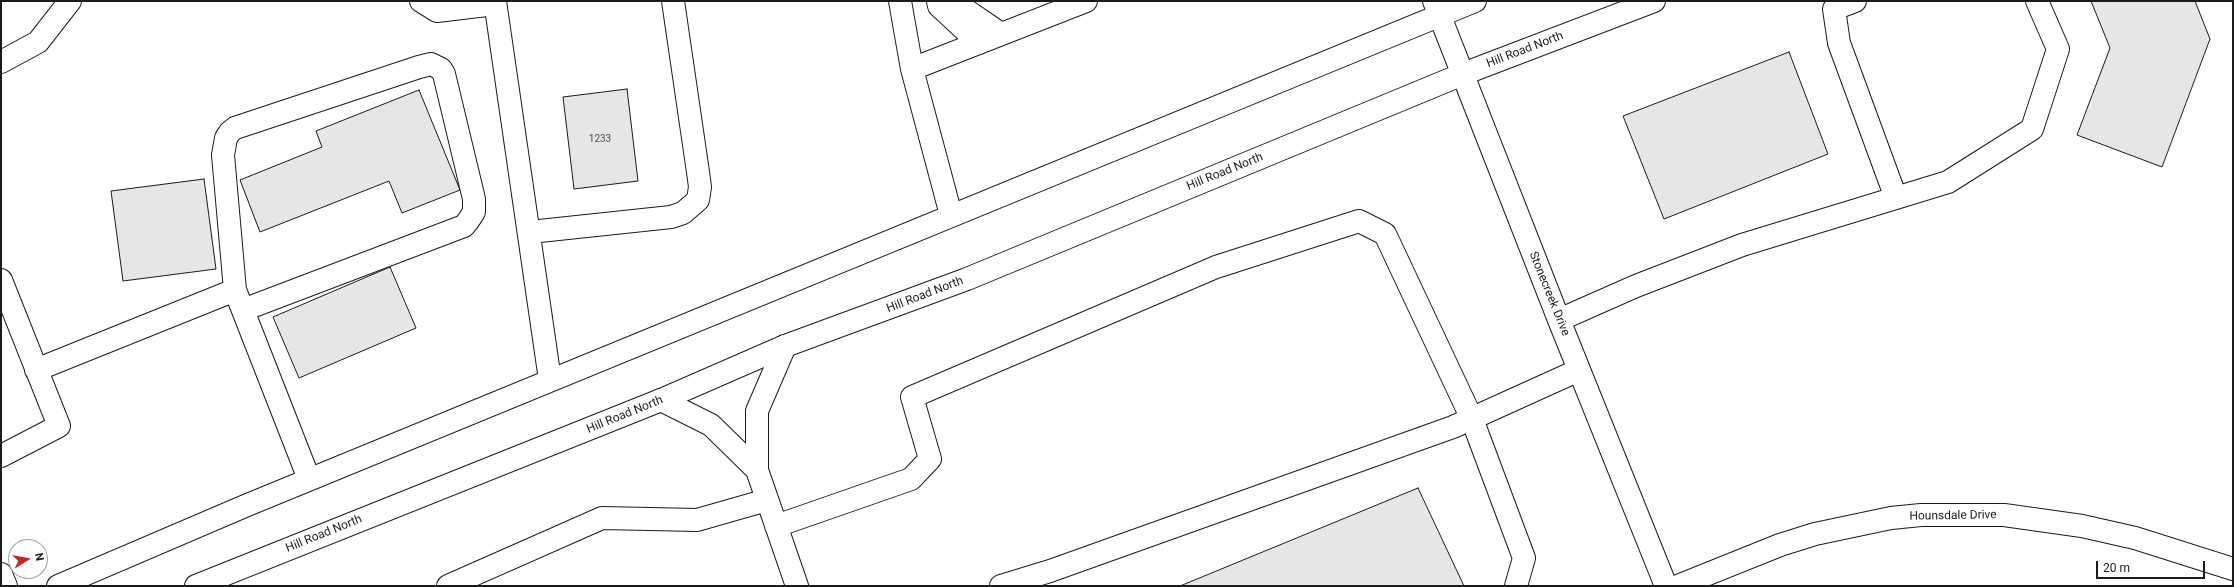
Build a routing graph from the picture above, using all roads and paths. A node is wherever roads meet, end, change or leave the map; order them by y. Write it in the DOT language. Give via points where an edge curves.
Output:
graph roads {
  1 [pos="70,1"];
  2 [pos="421,1"];
  3 [pos="673,1"];
  4 [pos="900,1"];
  5 [pos="938,1"];
  6 [pos="961,1"];
  7 [pos="1086,1"];
  8 [pos="1476,1"];
  9 [pos="1654,1"];
  10 [pos="1855,1"];
  11 [pos="2037,1"];
  12 [pos="495,3"];
  13 [pos="1437,8"];
  14 [pos="1001,34"];
  15 [pos="979,43"];
  16 [pos="1,62"];
  17 [pos="912,69"];
  18 [pos="1463,74"];
  19 [pos="1896,198"];
  20 [pos="951,215"];
  21 [pos="530,232"];
  22 [pos="1,280"];
  23 [pos="235,290"];
  24 [pos="243,310"];
  25 [pos="1559,320"];
  26 [pos="785,346"];
  27 [pos="36,370"];
  28 [pos="1579,370"];
  29 [pos="550,380"];
  30 [pos="661,400"];
  31 [pos="1472,419"];
  32 [pos="1,456"];
  33 [pos="757,470"];
  34 [pos="309,479"];
  35 [pos="767,500"];
  36 [pos="776,526"];
  37 [pos="2233,569"];
  38 [pos="1,574"];
  39 [pos="6,586"];
  40 [pos="58,586"];
  41 [pos="196,586"];
  42 [pos="448,586"];
  43 [pos="797,586"];
  44 [pos="1001,586"];
  45 [pos="1516,586"];
  46 [pos="1666,586"];
  47 [pos="1678,586"];
  1 -- 16 [label="main road" via="38,42"];
  2 -- 12 [label="main road" via="437,11"];
  3 -- 21 [label="main road" via="700,187 698,200 683,213 671,217"];
  4 -- 17 [label="main road"];
  5 -- 15 [label="main road" via="940,6"];
  6 -- 14 [label="main road" via="963,8"];
  7 -- 14 [label="main road"];
  8 -- 13 [label="main road"];
  9 -- 18 [label="main road, Hill Road North"];
  10 -- 19 [label="main road" via="1834,9 1840,43"];
  11 -- 19 [label="main road" via="2058,49 2032,129 1948,182"];
  12 -- 21 [label="main road"];
  13 -- 18 [label="main road, Stonecreek Drive"];
  13 -- 20 [label="main road"];
  14 -- 15 [label="main road"];
  15 -- 17 [label="main road"];
  17 -- 20 [label="main road"];
  18 -- 25 [label="main road, Stonecreek Drive"];
  18 -- 26 [label="main road, Hill Road North" via="967,279"];
  19 -- 25 [label="main road" via="1742,245 1636,286"];
  20 -- 29 [label="main road"];
  21 -- 29 [label="main road"];
  22 -- 27 [label="main road"];
  23 -- 24 [label="main road"];
  23 -- 24 [label="main road" via="223,155 226,138 230,132 419,67 431,64 441,69 474,199 474,212 464,226"];
  23 -- 27 [label="main road"];
  24 -- 34 [label="main road"];
  25 -- 28 [label="main road, Stonecreek Drive"];
  26 -- 30 [label="main road, Hill Road North"];
  26 -- 33 [label="main road" via="757,411"];
  27 -- 32 [label="main road" via="59,426"];
  28 -- 31 [label="main road"];
  28 -- 46 [label="main road, Stonecreek Drive"];
  29 -- 34 [label="main road"];
  30 -- 33 [label="main road" via="711,424"];
  30 -- 41 [label="main road, Hill Road North"];
  31 -- 36 [label="main road" via="1385,234 1359,221 1216,267 912,397 930,459 911,479"];
  31 -- 44 [label="main road" via="1453,428 1050,571"];
  31 -- 45 [label="main road" via="1524,558"];
  33 -- 35 [label="main road"];
  34 -- 40 [label="main road"];
  35 -- 36 [label="main road"];
  35 -- 42 [label="main road" via="697,520 602,518"];
  36 -- 43 [label="main road"];
  37 -- 47 [label="main road, Hounsdale Drive" via="2135,538 2082,526 2004,515 1921,515 1891,518 1815,534 1780,545"];
  38 -- 39 [label="main road"];
}
